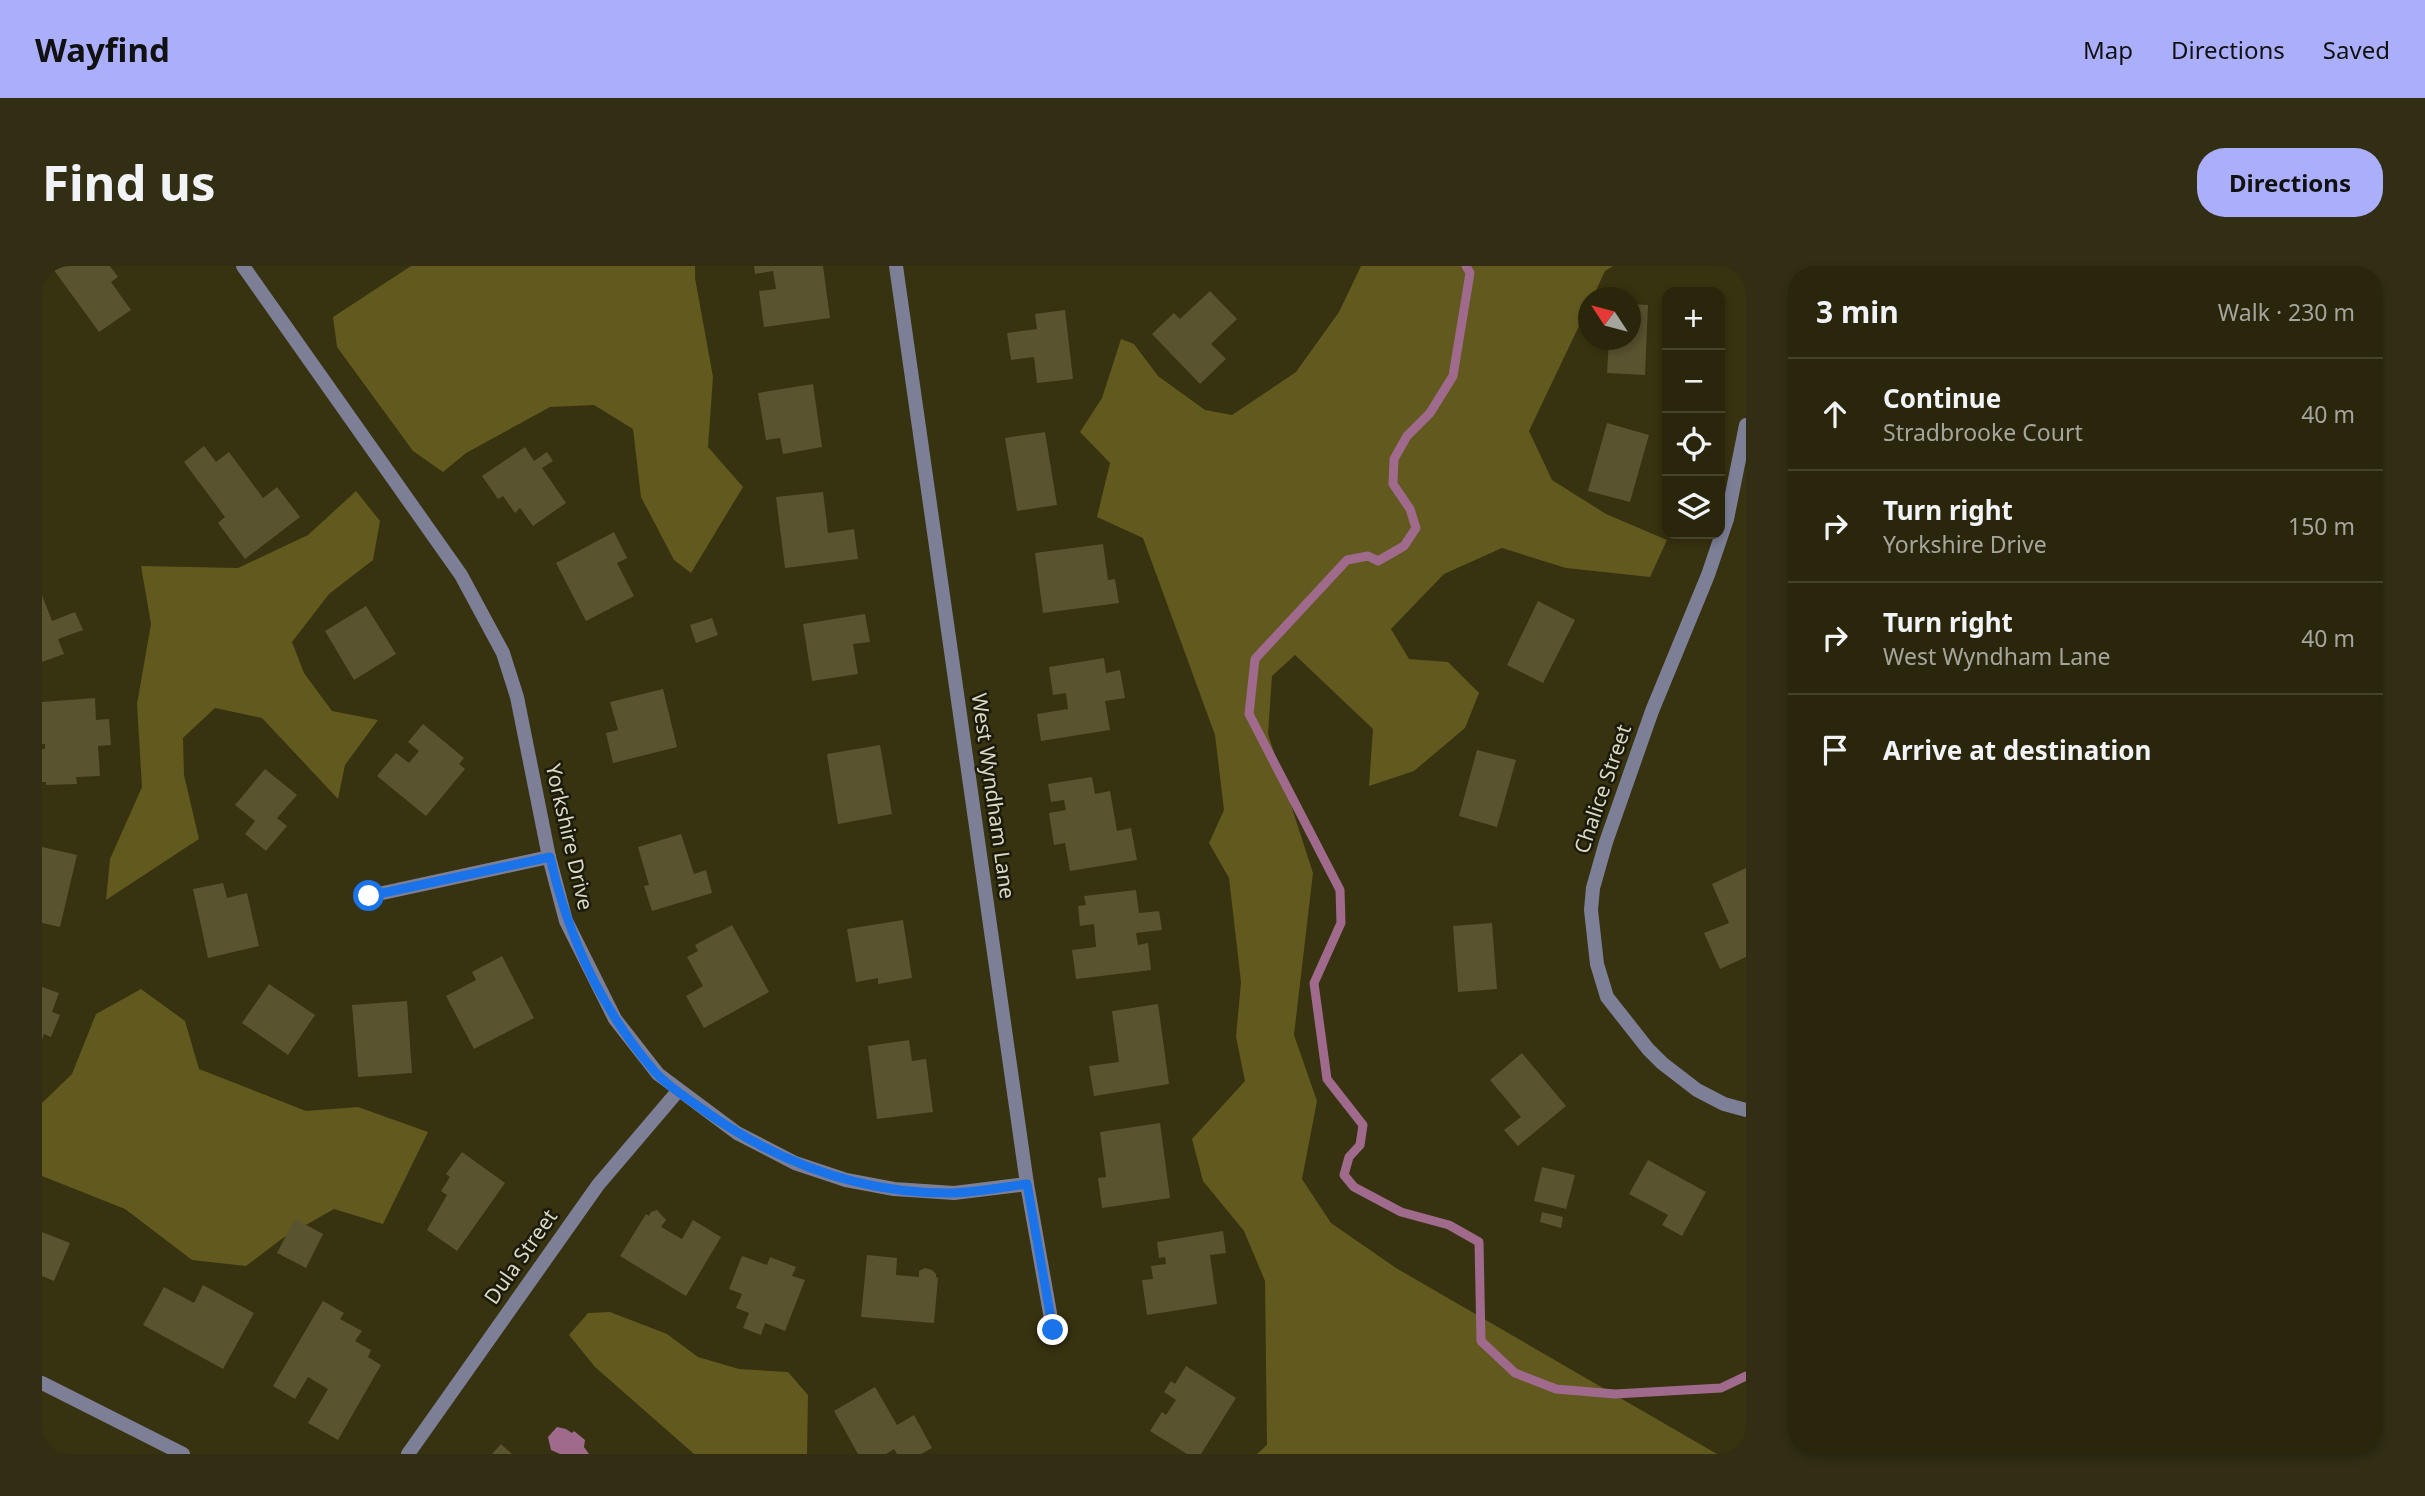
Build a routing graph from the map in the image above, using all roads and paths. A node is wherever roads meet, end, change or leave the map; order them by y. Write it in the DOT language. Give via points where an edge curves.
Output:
graph roads {
  1 [pos="243,266"];
  2 [pos="896,266"];
  3 [pos="1746,425"];
  4 [pos="550,857"];
  5 [pos="369,896"];
  6 [pos="678,1091"];
  7 [pos="1746,1110"];
  8 [pos="1027,1184"];
  9 [pos="1053,1330"];
  10 [pos="42,1383"];
  11 [pos="183,1454"];
  12 [pos="408,1454"];
  1 -- 4 [label="street, Yorkshire Drive" via="461,575 503,653 517,697"];
  2 -- 8 [label="street, West Wyndham Lane"];
  3 -- 7 [label="street, Chalice Street" via="1727,519 1615,816 1593,888 1591,910 1597,964 1607,997 1662,1063 1697,1090"];
  4 -- 5 [label="street"];
  4 -- 6 [label="street, Yorkshire Drive" via="566,921 615,1019 658,1074"];
  6 -- 8 [label="street, Yorkshire Drive" via="737,1133 795,1163 846,1180 954,1193"];
  6 -- 12 [label="street, Dula Street" via="598,1185"];
  8 -- 9 [label="street, West Wyndham Lane"];
  10 -- 11 [label="street"];
}
